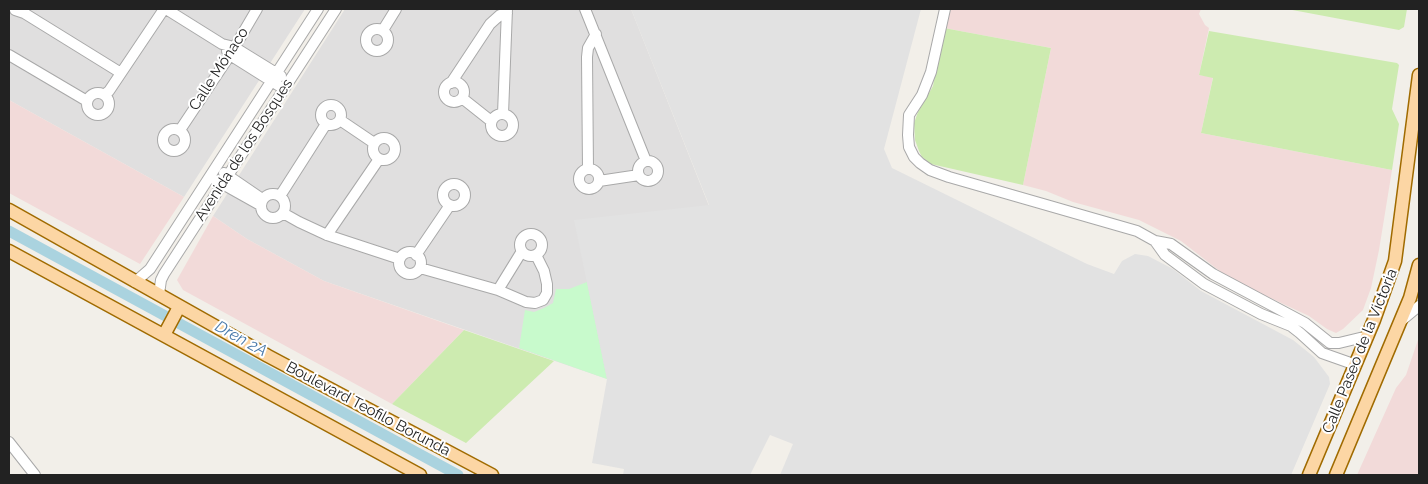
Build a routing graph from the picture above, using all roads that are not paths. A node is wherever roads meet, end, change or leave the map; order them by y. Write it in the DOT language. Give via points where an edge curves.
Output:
graph roads {
  1 [pos="165,9"];
  2 [pos="257,9"];
  3 [pos="318,9"];
  4 [pos="336,9"];
  5 [pos="396,9"];
  6 [pos="585,9"];
  7 [pos="944,9"];
  8 [pos="13,11"];
  9 [pos="507,11"];
  10 [pos="383,30"];
  11 [pos="596,34"];
  12 [pos="232,51"];
  13 [pos="9,55"];
  14 [pos="121,73"];
  15 [pos="1419,74"];
  16 [pos="274,77"];
  17 [pos="451,82"];
  18 [pos="286,85"];
  19 [pos="104,95"];
  20 [pos="462,98"];
  21 [pos="87,100"];
  22 [pos="503,114"];
  23 [pos="340,120"];
  24 [pos="491,122"];
  25 [pos="326,124"];
  26 [pos="180,130"];
  27 [pos="374,143"];
  28 [pos="379,159"];
  29 [pos="646,161"];
  30 [pos="588,168"];
  31 [pos="213,172"];
  32 [pos="639,175"];
  33 [pos="225,179"];
  34 [pos="599,181"];
  35 [pos="280,196"];
  36 [pos="261,202"];
  37 [pos="450,206"];
  38 [pos="9,210"];
  39 [pos="283,213"];
  40 [pos="327,235"];
  41 [pos="1156,241"];
  42 [pos="9,251"];
  43 [pos="522,251"];
  44 [pos="416,255"];
  45 [pos="536,255"];
  46 [pos="400,259"];
  47 [pos="1419,265"];
  48 [pos="420,268"];
  49 [pos="135,282"];
  50 [pos="498,290"];
  51 [pos="159,294"];
  52 [pos="1419,306"];
  53 [pos="178,310"];
  54 [pos="1400,322"];
  55 [pos="166,331"];
  56 [pos="1368,336"];
  57 [pos="1356,365"];
  58 [pos="9,442"];
  59 [pos="35,475"];
  60 [pos="420,475"];
  61 [pos="492,475"];
  62 [pos="1309,475"];
  63 [pos="1336,475"];
  1 -- 12 [label="street"];
  1 -- 14 [label="street"];
  2 -- 12 [label="street, Calle Mónaco"];
  3 -- 16 [label="street, Avenida de los Bosques"];
  4 -- 18 [label="street, Avenida de los Bosques"];
  5 -- 10 [label="street"];
  6 -- 11 [label="street"];
  7 -- 41 [label="street" via="931,72 909,115 909,147 914,157 930,170 948,178 1137,231"];
  8 -- 14 [label="street" via="24,12"];
  9 -- 17 [label="street" via="490,24"];
  9 -- 22 [label="street"];
  11 -- 29 [label="street"];
  11 -- 30 [label="street" via="587,57"];
  12 -- 16 [label="street"];
  12 -- 26 [label="street, Calle Mónaco"];
  13 -- 21 [label="street"];
  14 -- 19 [label="street"];
  15 -- 56 [label="main road, Calle Paseo de la Victoria" via="1396,261"];
  16 -- 18 [label="street"];
  16 -- 31 [label="street, Avenida de los Bosques"];
  17 -- 20 [label="street" via="462,86"];
  17 -- 20 [label="street" via="444,89 446,98 454,102"];
  18 -- 33 [label="street, Avenida de los Bosques"];
  19 -- 21 [label="street" via="95,94"];
  19 -- 21 [label="street" via="109,107 102,115 96,116 89,111"];
  20 -- 24 [label="street"];
  22 -- 24 [label="street"];
  22 -- 24 [label="street" via="512,124 509,134 495,134"];
  23 -- 25 [label="street" via="336,124"];
  23 -- 25 [label="street" via="340,110 331,105 321,114"];
  23 -- 27 [label="street"];
  25 -- 35 [label="street"];
  27 -- 28 [label="street" via="373,152"];
  27 -- 28 [label="street" via="384,138 395,148 390,158"];
  28 -- 40 [label="street"];
  29 -- 32 [label="street" via="640,165"];
  29 -- 32 [label="street" via="656,164 656,178 647,181"];
  30 -- 34 [label="street" via="596,172"];
  30 -- 34 [label="street" via="580,173 578,180 581,185 589,189"];
  31 -- 33 [label="street"];
  31 -- 49 [label="street, Avenida de los Bosques" via="150,269"];
  32 -- 34 [label="street"];
  33 -- 36 [label="street"];
  33 -- 36 [label="street" via="235,189"];
  33 -- 51 [label="street, Avenida de los Bosques" via="164,274"];
  35 -- 36 [label="street" via="271,194"];
  35 -- 39 [label="street" via="285,206"];
  36 -- 39 [label="street" via="262,213 268,218 277,218"];
  37 -- 44 [label="street"];
  38 -- 49 [label="main road, Boulevard Teofilo Borunda"];
  39 -- 40 [label="street"];
  40 -- 46 [label="street"];
  41 -- 56 [label="street" via="1171,244 1214,274 1300,320 1326,341 1339,343"];
  41 -- 57 [label="street" via="1165,255 1204,284 1291,326 1322,353"];
  42 -- 55 [label="main road"];
  43 -- 45 [label="street" via="528,256"];
  43 -- 45 [label="street" via="520,243 524,237 536,236 542,245"];
  43 -- 50 [label="street"];
  44 -- 46 [label="street" via="407,253"];
  44 -- 48 [label="street"];
  45 -- 50 [label="street" via="547,284 543,300 526,302"];
  46 -- 48 [label="street" via="400,266 406,274 413,274"];
  47 -- 54 [label="main road, Calle Paseo de la Victoria"];
  48 -- 50 [label="street"];
  49 -- 51 [label="main road, Boulevard Teofilo Borunda"];
  51 -- 53 [label="main road, Boulevard Teofilo Borunda"];
  52 -- 54 [label="street"];
  53 -- 55 [label="main road"];
  53 -- 61 [label="main road, Boulevard Teofilo Borunda"];
  54 -- 63 [label="main road, Calle Paseo de la Victoria"];
  55 -- 60 [label="main road"];
  56 -- 57 [label="main road, Calle Paseo de la Victoria"];
  57 -- 62 [label="main road, Calle Paseo de la Victoria"];
  58 -- 59 [label="street"];
}
